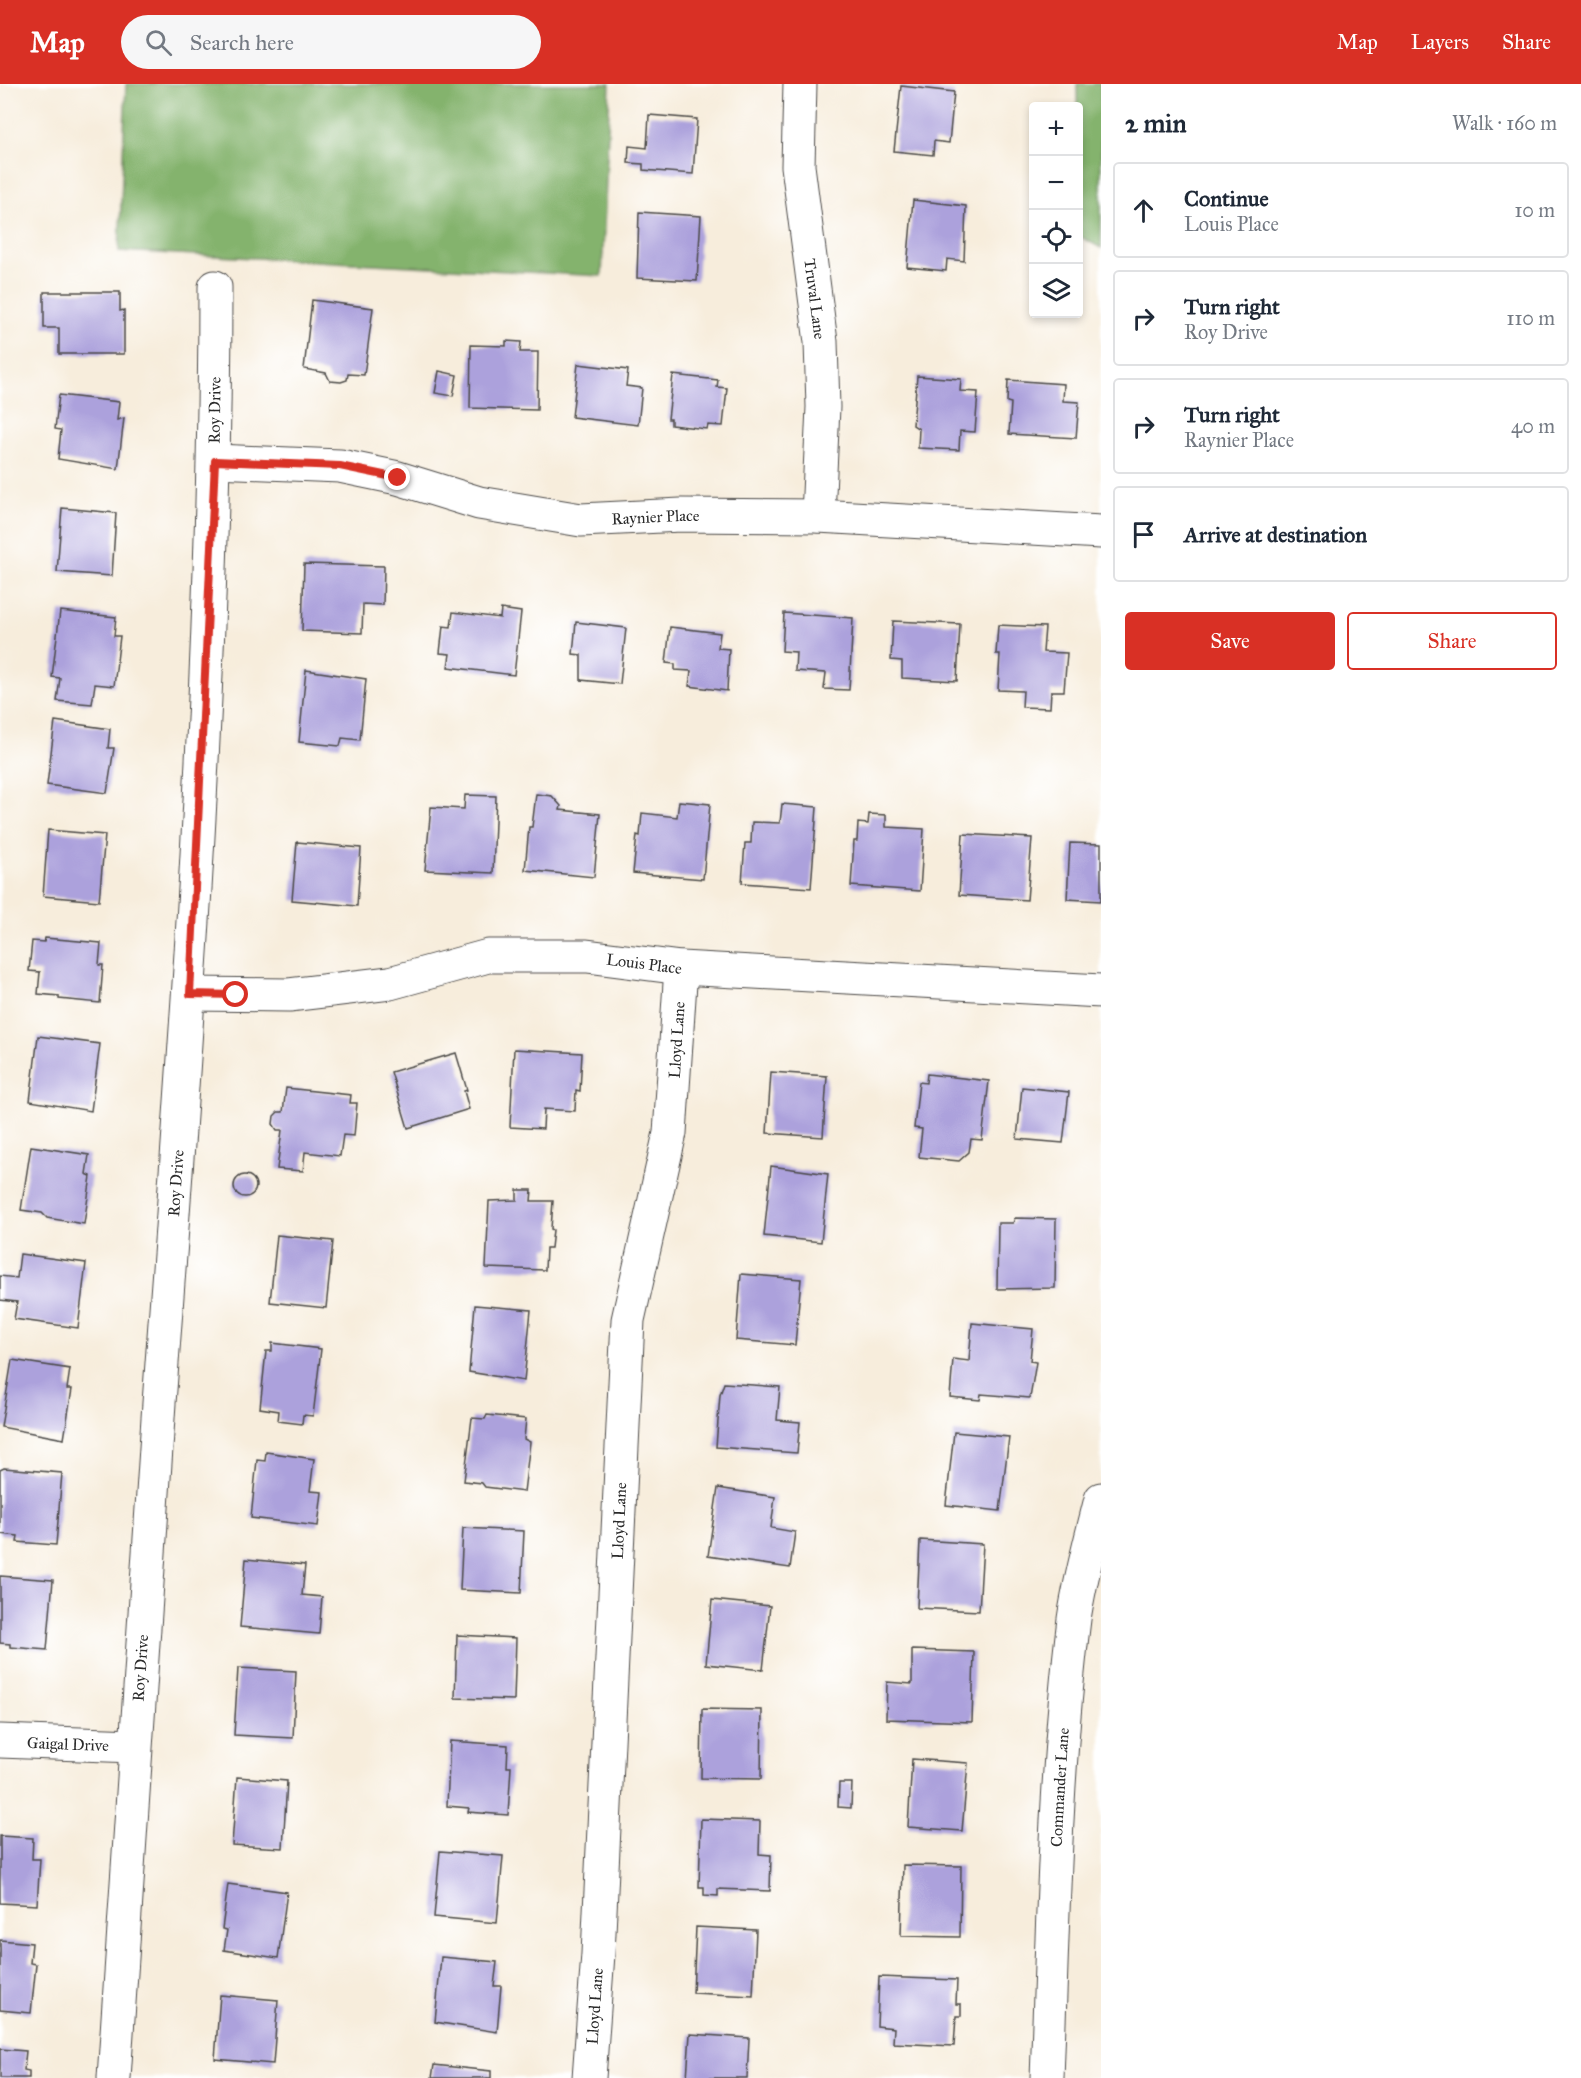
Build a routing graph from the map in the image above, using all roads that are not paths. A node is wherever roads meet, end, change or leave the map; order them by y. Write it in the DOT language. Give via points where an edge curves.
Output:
graph roads {
  1 [pos="800,84"];
  2 [pos="215,287"];
  3 [pos="215,461"];
  4 [pos="818,516"];
  5 [pos="1101,532"];
  6 [pos="681,968"];
  7 [pos="1101,991"];
  8 [pos="190,994"];
  9 [pos="1101,1499"];
  10 [pos="0,1741"];
  11 [pos="134,1746"];
  12 [pos="114,2078"];
  13 [pos="589,2078"];
  14 [pos="1047,2078"];
  1 -- 4 [label="street, Truval Lane" via="798,166 821,342 823,407"];
  2 -- 3 [label="street, Roy Drive"];
  3 -- 4 [label="street, Raynier Place" via="340,466 398,478 480,503 581,520 681,515"];
  3 -- 8 [label="street, Roy Drive"];
  4 -- 5 [label="street, Raynier Place"];
  6 -- 7 [label="street, Louis Place"];
  6 -- 8 [label="street, Louis Place" via="587,956 488,956 379,984 289,995"];
  6 -- 13 [label="street, Lloyd Lane" via="670,1133 628,1320"];
  8 -- 11 [label="street, Roy Drive"];
  9 -- 14 [label="street, Commander Lane" via="1075,1617 1064,1723"];
  10 -- 11 [label="street, Gaigal Drive"];
  11 -- 12 [label="street, Roy Drive"];
}
